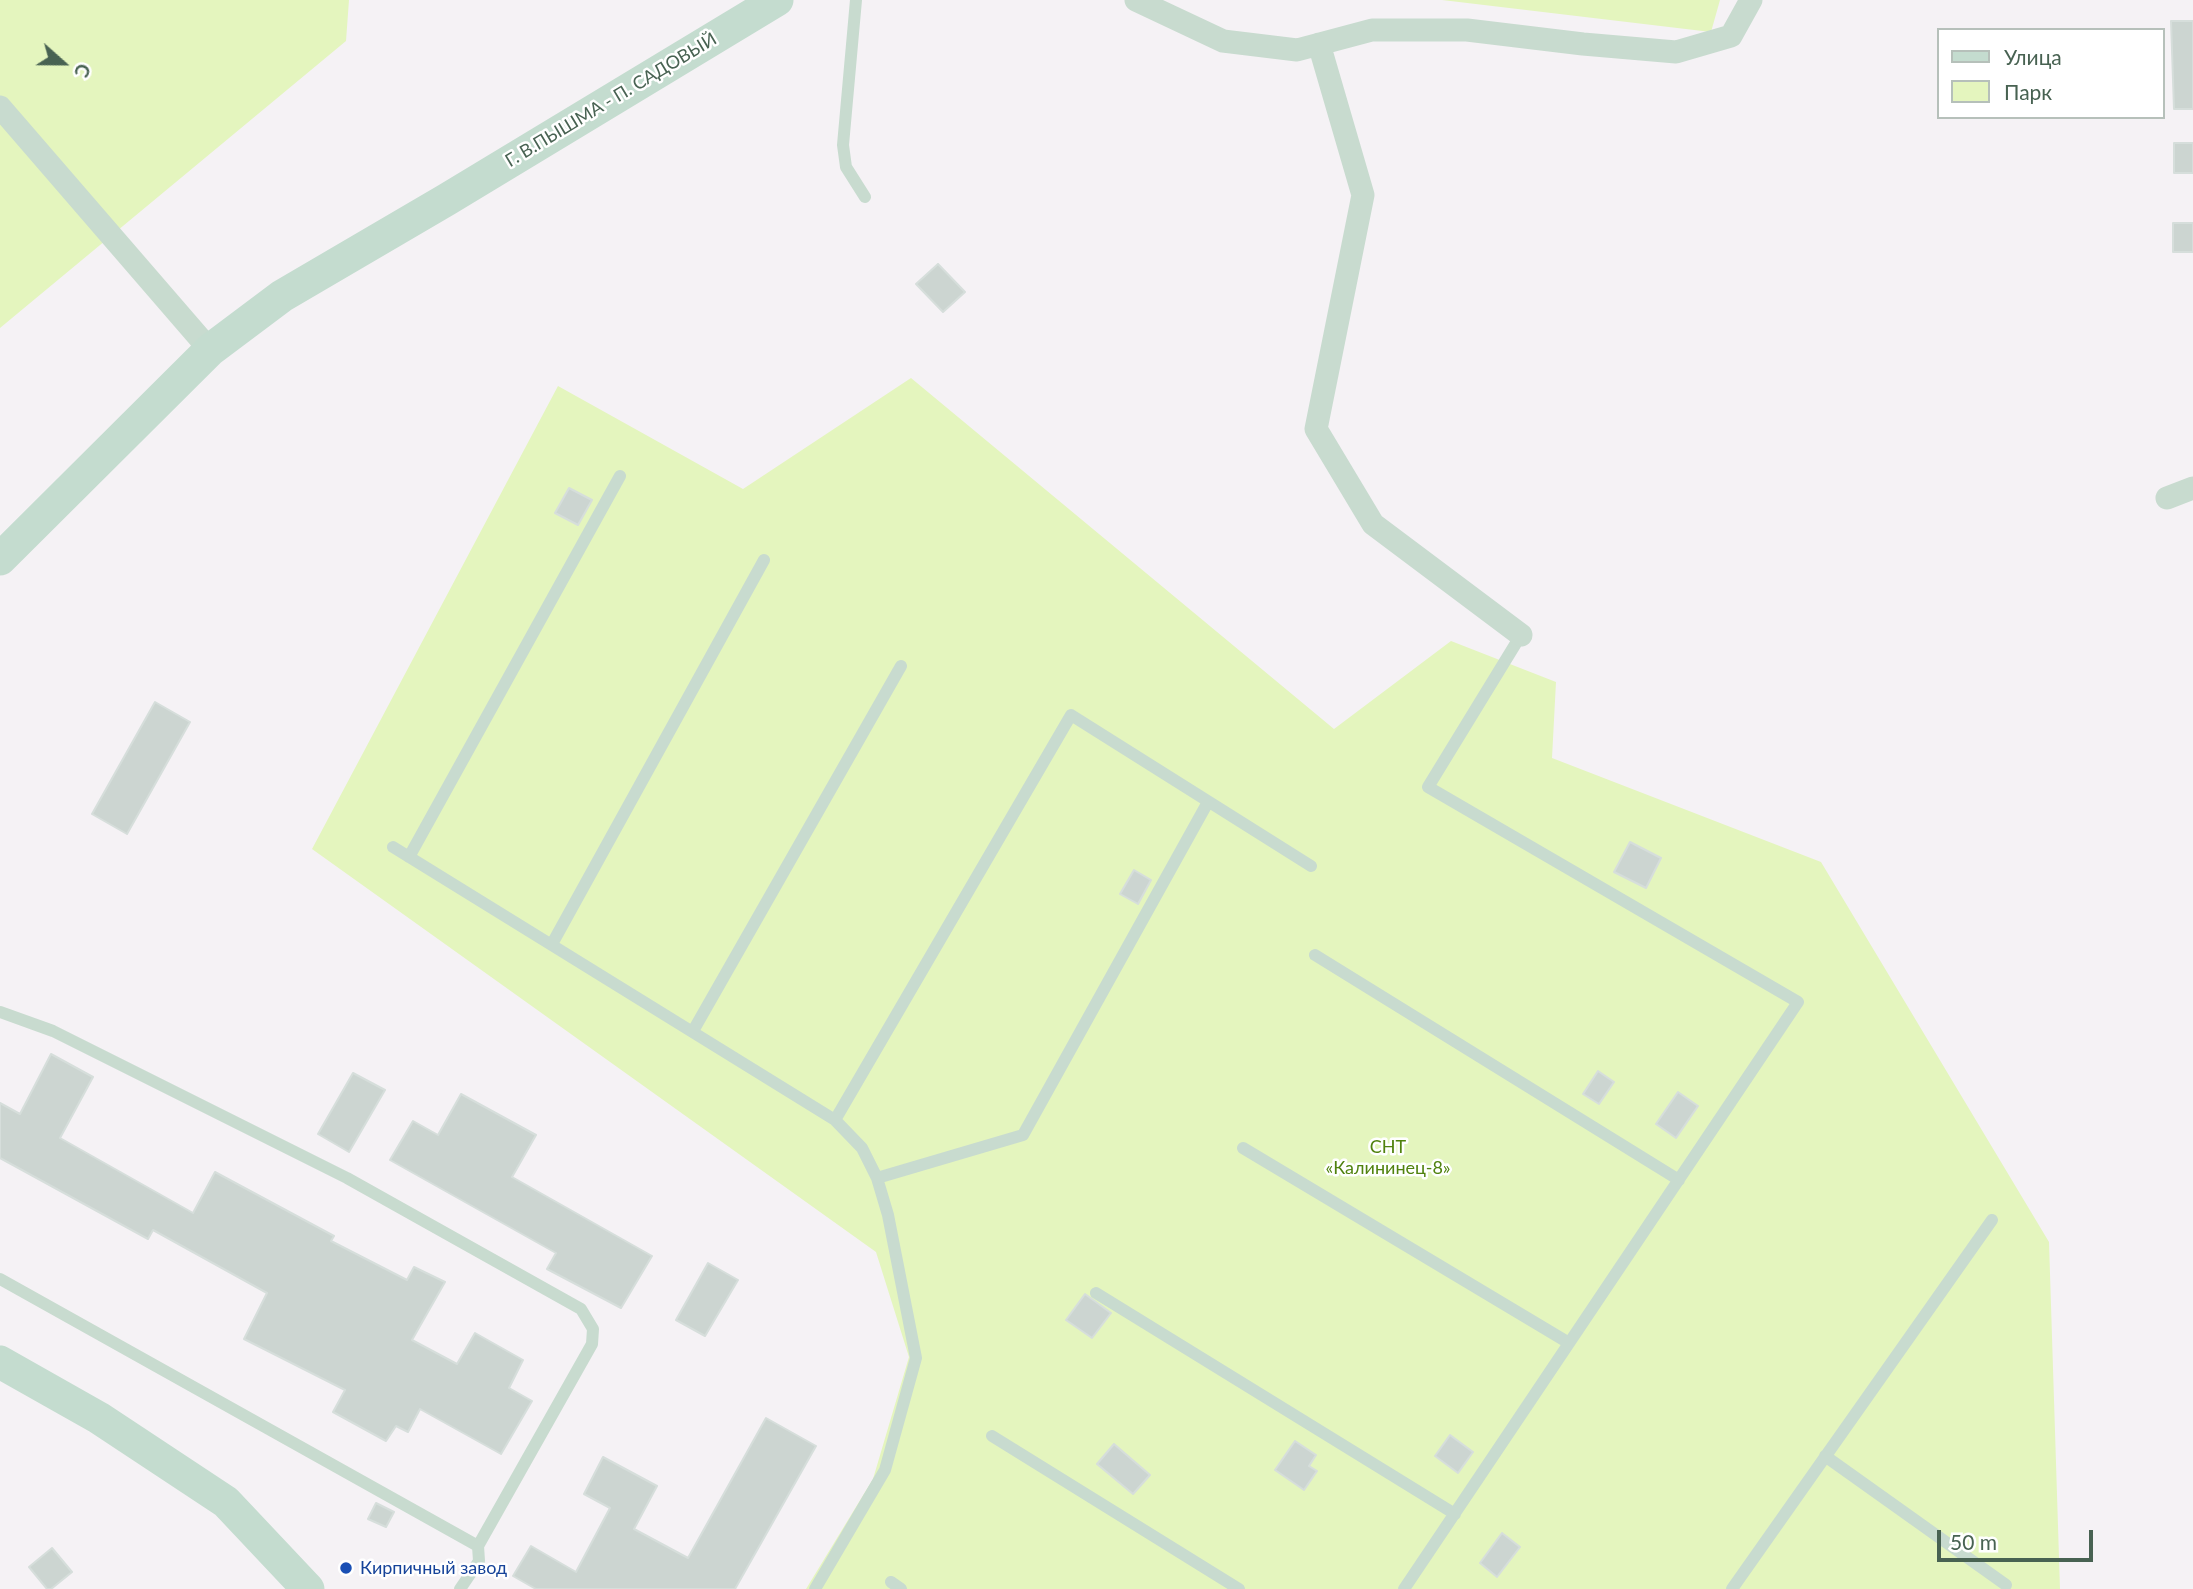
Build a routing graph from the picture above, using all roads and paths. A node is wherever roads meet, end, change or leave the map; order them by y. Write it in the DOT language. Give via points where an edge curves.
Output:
graph roads {
  1 [pos="777,0"];
  2 [pos="856,0"];
  3 [pos="1136,0"];
  4 [pos="1751,0"];
  5 [pos="1319,44"];
  6 [pos="0,107"];
  7 [pos="866,197"];
  8 [pos="210,349"];
  9 [pos="620,476"];
  10 [pos="2193,488"];
  11 [pos="2167,498"];
  12 [pos="0,559"];
  13 [pos="764,560"];
  14 [pos="1521,635"];
  15 [pos="901,666"];
  16 [pos="1208,802"];
  17 [pos="393,847"];
  18 [pos="409,857"];
  19 [pos="1311,866"];
  20 [pos="552,944"];
  21 [pos="1315,954"];
  22 [pos="0,1012"];
  23 [pos="693,1031"];
  24 [pos="835,1120"];
  25 [pos="1243,1149"];
  26 [pos="877,1178"];
  27 [pos="1679,1180"];
  28 [pos="1992,1220"];
  29 [pos="0,1279"];
  30 [pos="1096,1293"];
  31 [pos="1569,1343"];
  32 [pos="0,1362"];
  33 [pos="992,1436"];
  34 [pos="1825,1456"];
  35 [pos="1455,1514"];
  36 [pos="478,1546"];
  37 [pos="2006,1586"];
  38 [pos="1734,1588"];
  39 [pos="308,1589"];
  40 [pos="460,1589"];
  41 [pos="815,1589"];
  42 [pos="1239,1589"];
  43 [pos="1404,1589"];
  1 -- 8 [label="main road, Г. В.ПЫШМА - П. САДОВЫЙ" via="282,296"];
  2 -- 7 [label="lane" via="843,145 846,167"];
  3 -- 5 [label="street" via="1223,41 1297,50"];
  4 -- 5 [label="street" via="1731,36 1675,51 1467,30 1372,30"];
  5 -- 14 [label="street" via="1363,195 1316,429 1373,524"];
  6 -- 8 [label="street"];
  8 -- 12 [label="main road, Г. В.ПЫШМА - П. САДОВЫЙ"];
  9 -- 18 [label="lane"];
  10 -- 11 [label="street"];
  13 -- 20 [label="lane"];
  14 -- 27 [label="lane" via="1428,786 1798,1002"];
  15 -- 23 [label="lane"];
  16 -- 19 [label="lane"];
  16 -- 24 [label="lane" via="1071,715"];
  16 -- 26 [label="lane" via="1023,1135"];
  17 -- 18 [label="lane"];
  18 -- 20 [label="lane"];
  20 -- 23 [label="lane"];
  21 -- 27 [label="lane"];
  22 -- 36 [label="lane" via="53,1031 347,1178 580,1308 593,1329 592,1344"];
  23 -- 24 [label="lane"];
  24 -- 26 [label="lane" via="862,1147"];
  25 -- 31 [label="lane"];
  26 -- 41 [label="lane" via="916,1358 885,1470"];
  27 -- 31 [label="lane"];
  28 -- 34 [label="lane"];
  29 -- 36 [label="lane"];
  30 -- 35 [label="lane"];
  31 -- 35 [label="lane"];
  32 -- 39 [label="main road" via="99,1418 226,1502"];
  33 -- 42 [label="lane"];
  34 -- 37 [label="lane"];
  34 -- 38 [label="lane"];
  35 -- 43 [label="lane"];
  36 -- 40 [label="lane" via="479,1561"];
}
